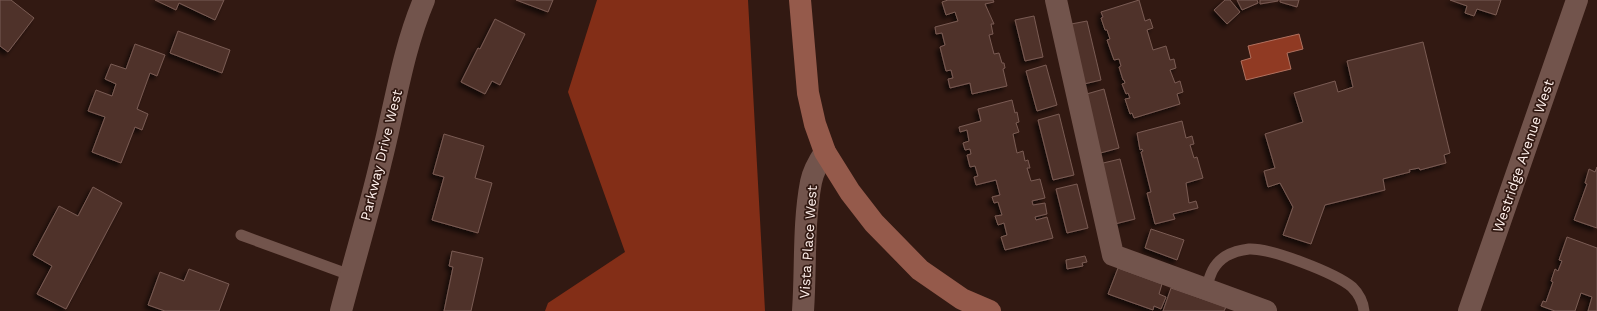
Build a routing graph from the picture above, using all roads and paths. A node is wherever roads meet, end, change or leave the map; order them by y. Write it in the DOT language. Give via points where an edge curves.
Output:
graph roads {
  1 [pos="424,0"];
  2 [pos="800,0"];
  3 [pos="1056,0"];
  4 [pos="1576,0"];
  5 [pos="825,152"];
  6 [pos="241,235"];
  7 [pos="350,276"];
  8 [pos="1206,289"];
  9 [pos="341,311"];
  10 [pos="803,311"];
  11 [pos="990,311"];
  12 [pos="1266,311"];
  13 [pos="1364,311"];
  14 [pos="1468,311"];
  1 -- 7 [label="street, Parkway Drive West" via="404,60 381,162"];
  2 -- 5 [label="street" via="808,93"];
  3 -- 8 [label="street" via="1113,255"];
  4 -- 14 [label="street, Westridge Avenue West"];
  5 -- 10 [label="street, Vista Place West" via="811,181"];
  5 -- 11 [label="street" via="850,192 874,223 920,270 962,299"];
  6 -- 7 [label="lane"];
  7 -- 9 [label="street, Parkway Drive West"];
  8 -- 12 [label="street"];
  8 -- 13 [label="lane" via="1212,270 1218,262 1236,252 1250,249 1270,252 1324,271 1341,280 1358,295"];
}
